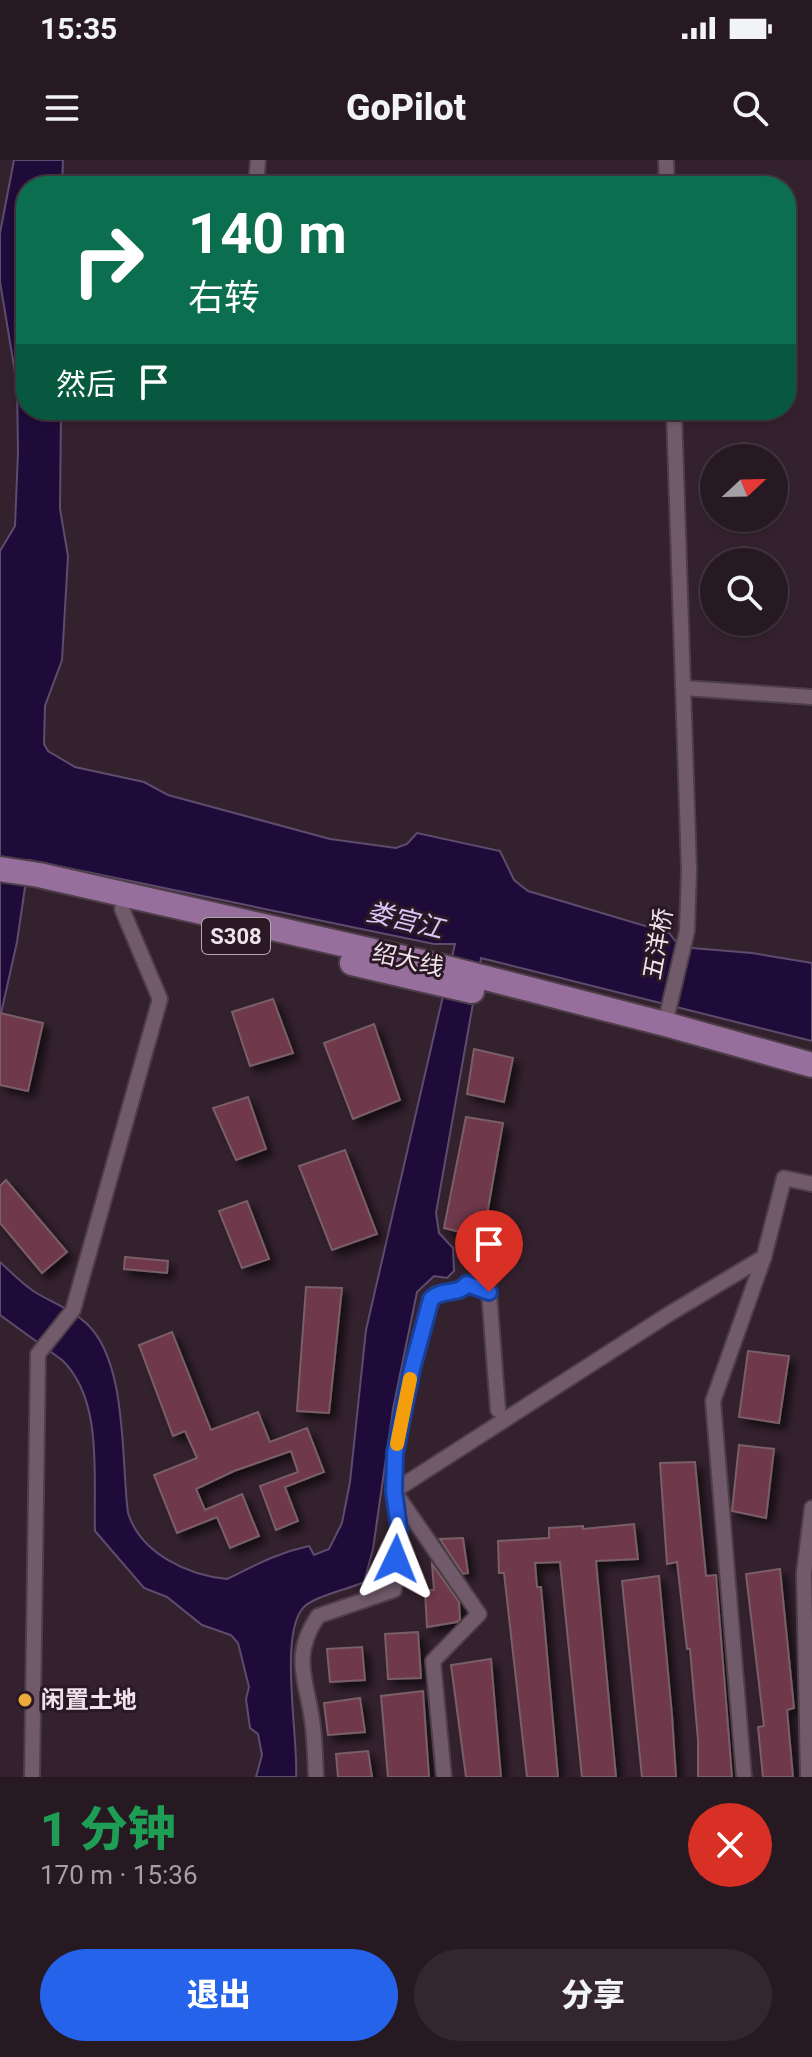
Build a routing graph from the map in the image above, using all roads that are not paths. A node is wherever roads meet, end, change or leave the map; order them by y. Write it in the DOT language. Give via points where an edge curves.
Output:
graph roads {
  1 [pos="674,420"];
  2 [pos="684,688"];
  3 [pos="812,697"];
  4 [pos="0,869"];
  5 [pos="0,882"];
  6 [pos="38,882"];
  7 [pos="122,909"];
  8 [pos="437,975"];
  9 [pos="479,985"];
  10 [pos="668,1014"];
  11 [pos="812,1065"];
  12 [pos="812,1076"];
  13 [pos="812,1184"];
  14 [pos="764,1257"];
  15 [pos="498,1410"];
  16 [pos="394,1491"];
  17 [pos="812,1508"];
  18 [pos="32,1777"];
  19 [pos="316,1777"];
  20 [pos="444,1777"];
  21 [pos="744,1777"];
  22 [pos="808,1777"];
  1 -- 2 [label="street, 五洋桥"];
  2 -- 3 [label="street"];
  2 -- 10 [label="street, 五洋桥" via="687,931"];
  4 -- 6 [label="main road, 绍大线 / S308"];
  5 -- 6 [label="main road, 绍大线 / S308"];
  6 -- 7 [label="main road, 绍大线 / S308"];
  6 -- 8 [label="main road, 绍大线 / S308"];
  7 -- 8 [label="main road, 绍大线 / S308"];
  7 -- 18 [label="street" via="160,999 73,1310 38,1354"];
  8 -- 9 [label="main road, 绍大线 / S308"];
  9 -- 10 [label="main road, 绍大线 / S308"];
  9 -- 12 [label="main road, 绍大线 / S308"];
  10 -- 11 [label="main road, 绍大线 / S308"];
  13 -- 14 [label="street" via="784,1178"];
  14 -- 16 [label="street"];
  14 -- 21 [label="street" via="713,1401"];
  15 -- 16 [label="street" via="489,1292 467,1284 459,1291 436,1294 412,1369 395,1453"];
  16 -- 19 [label="street" via="399,1529 394,1590 318,1616 302,1647"];
  16 -- 20 [label="street" via="479,1614 433,1661"];
  17 -- 22 [label="street" via="804,1573"];
}
